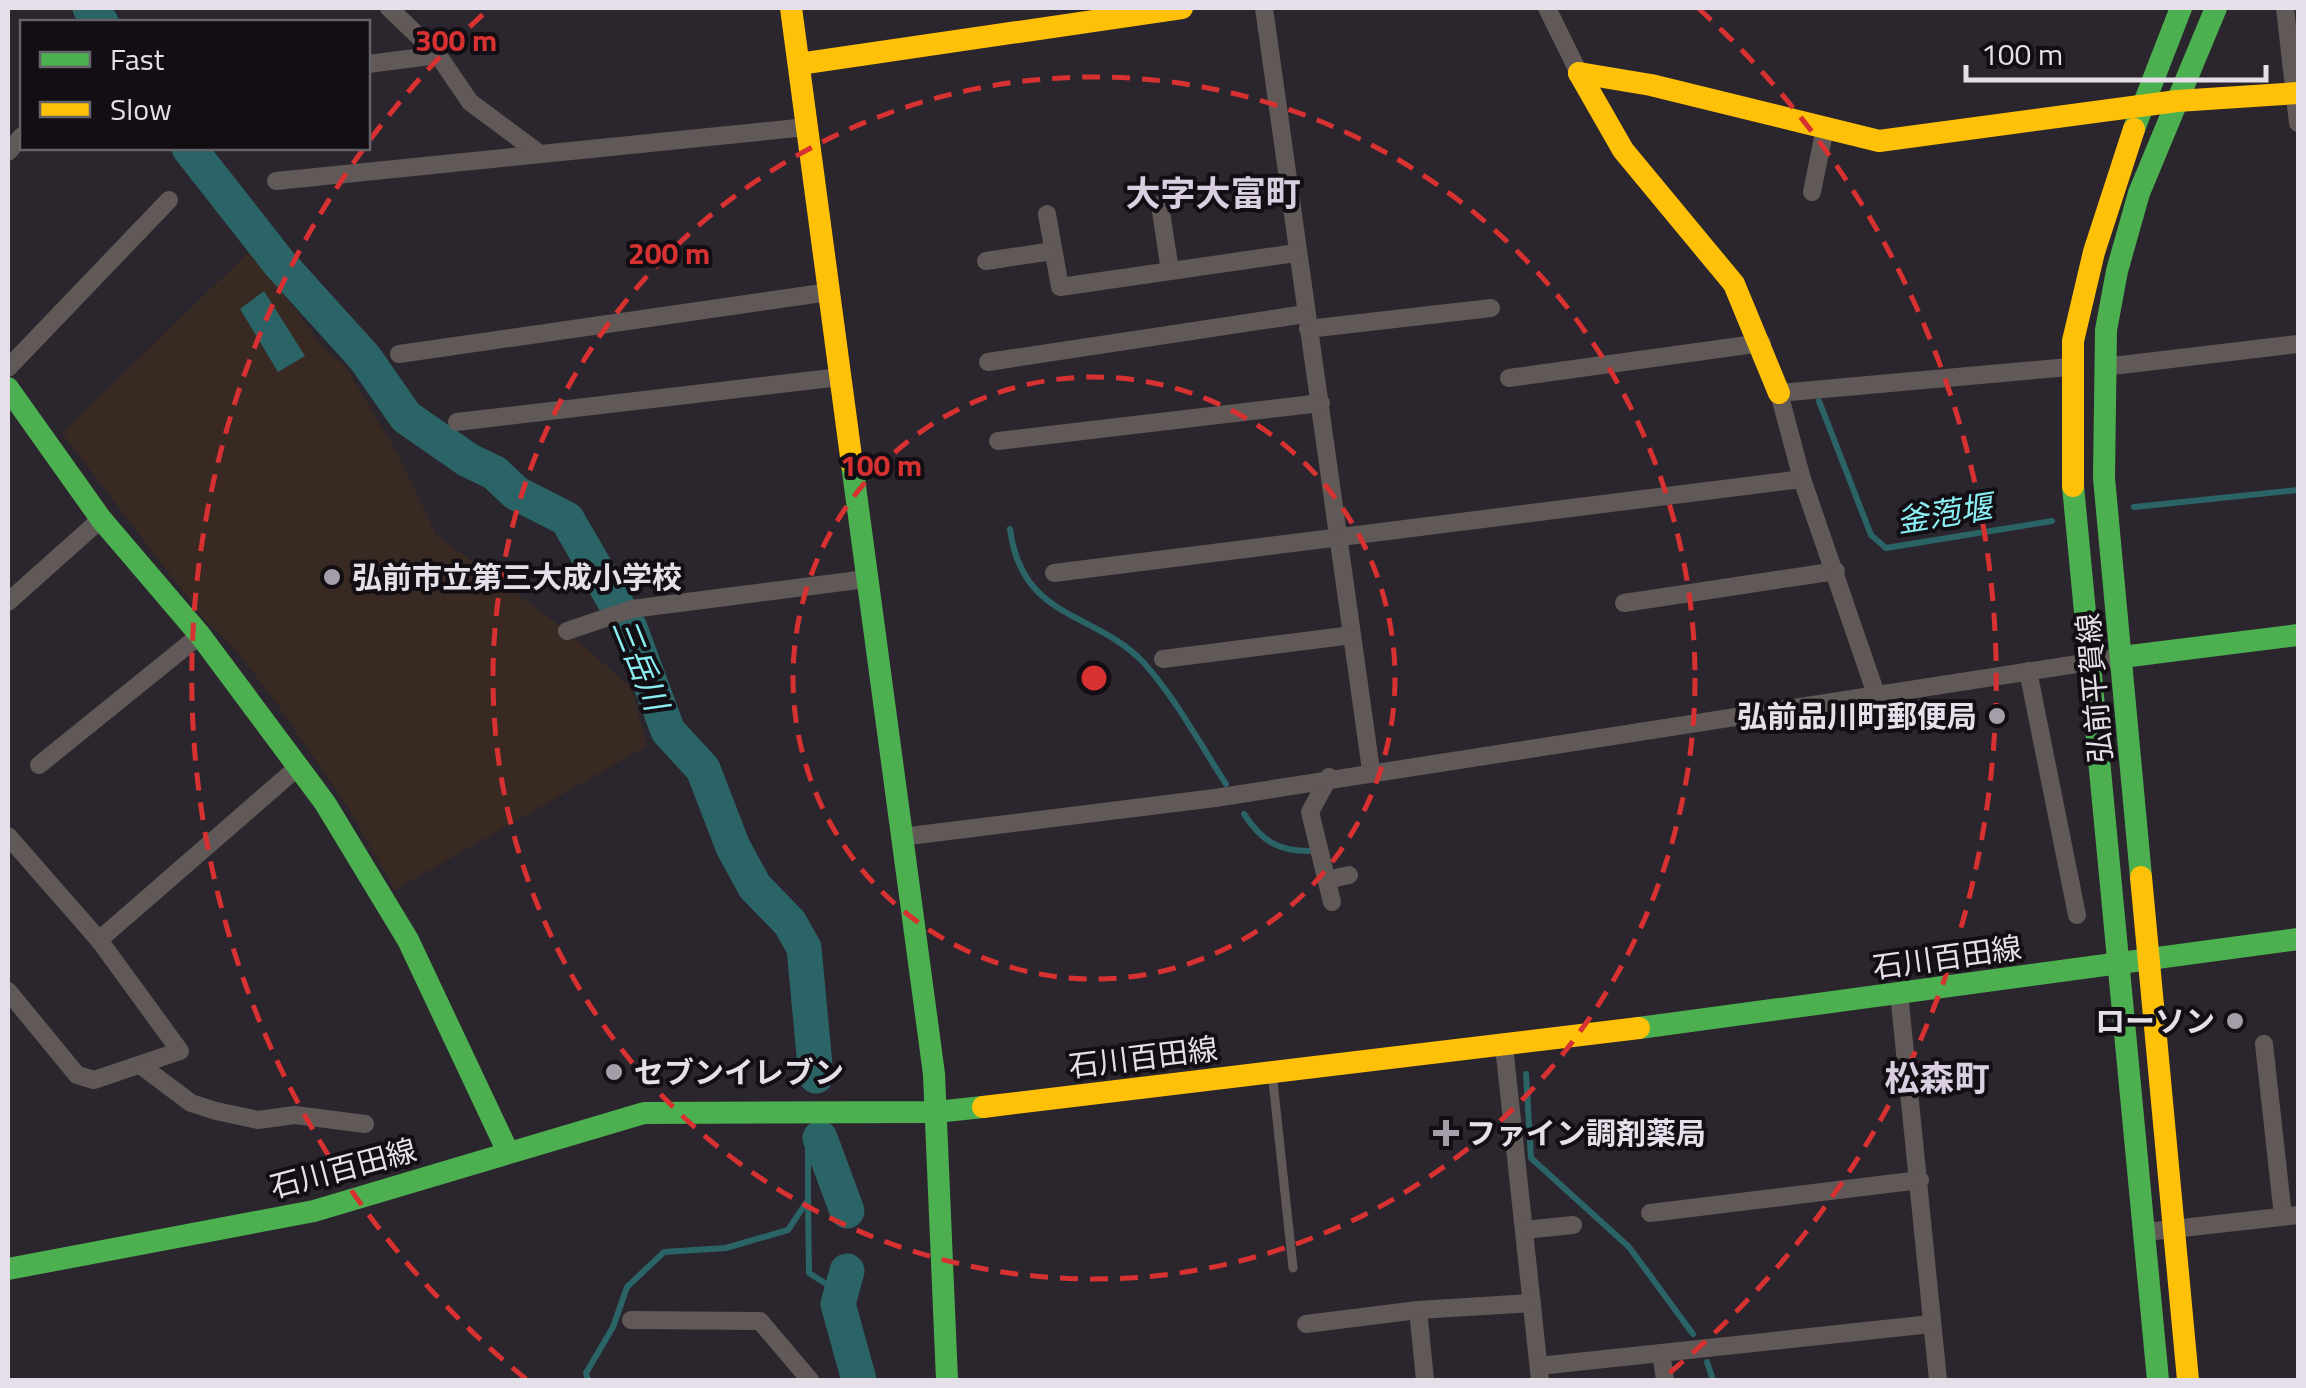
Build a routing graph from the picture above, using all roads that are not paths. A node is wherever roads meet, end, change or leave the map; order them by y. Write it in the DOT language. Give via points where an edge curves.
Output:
graph roads {
  1 [pos="388,8"];
  2 [pos="791,8"];
  3 [pos="1182,8"];
  4 [pos="1264,8"];
  5 [pos="1548,8"];
  6 [pos="2181,8"];
  7 [pos="2216,8"];
  8 [pos="2285,8"];
  9 [pos="438,54"];
  10 [pos="370,64"];
  11 [pos="799,64"];
  12 [pos="1579,74"];
  13 [pos="2297,93"];
  14 [pos="2176,101"];
  15 [pos="2141,106"];
  16 [pos="2298,123"];
  17 [pos="807,128"];
  18 [pos="1826,128"];
  19 [pos="540,154"];
  20 [pos="276,181"];
  21 [pos="1812,192"];
  22 [pos="169,200"];
  23 [pos="1160,206"];
  24 [pos="1047,214"];
  25 [pos="1053,250"];
  26 [pos="1296,253"];
  27 [pos="986,260"];
  28 [pos="1170,271"];
  29 [pos="829,292"];
  30 [pos="1491,308"];
  31 [pos="1306,321"];
  32 [pos="1762,343"];
  33 [pos="2298,344"];
  34 [pos="399,354"];
  35 [pos="988,362"];
  36 [pos="2070,367"];
  37 [pos="2104,367"];
  38 [pos="8,368"];
  39 [pos="840,377"];
  40 [pos="1508,378"];
  41 [pos="8,388"];
  42 [pos="1780,393"];
  43 [pos="1321,403"];
  44 [pos="457,422"];
  45 [pos="998,441"];
  46 [pos="1802,479"];
  47 [pos="101,518"];
  48 [pos="1339,536"];
  49 [pos="1836,571"];
  50 [pos="1054,573"];
  51 [pos="866,579"];
  52 [pos="8,602"];
  53 [pos="1624,603"];
  54 [pos="568,632"];
  55 [pos="1352,635"];
  56 [pos="2298,635"];
  57 [pos="200,636"];
  58 [pos="2122,657"];
  59 [pos="1163,659"];
  60 [pos="2091,662"];
  61 [pos="2028,672"];
  62 [pos="1876,694"];
  63 [pos="39,765"];
  64 [pos="298,767"];
  65 [pos="1370,770"];
  66 [pos="1329,777"];
  67 [pos="8,836"];
  68 [pos="901,837"];
  69 [pos="1349,875"];
  70 [pos="1327,880"];
  71 [pos="1332,902"];
  72 [pos="2077,915"];
  73 [pos="2298,939"];
  74 [pos="99,940"];
  75 [pos="2146,960"];
  76 [pos="2120,964"];
  77 [pos="8,990"];
  78 [pos="1899,993"];
  79 [pos="2264,1044"];
  80 [pos="1504,1046"];
  81 [pos="143,1067"];
  82 [pos="1272,1072"];
  83 [pos="936,1112"];
  84 [pos="365,1124"];
  85 [pos="506,1150"];
  86 [pos="1920,1180"];
  87 [pos="1650,1212"];
  88 [pos="2291,1215"];
  89 [pos="1573,1226"];
  90 [pos="2174,1229"];
  91 [pos="1524,1230"];
  92 [pos="2146,1232"];
  93 [pos="1293,1268"];
  94 [pos="8,1269"];
  95 [pos="1532,1303"];
  96 [pos="1418,1310"];
  97 [pos="631,1320"];
  98 [pos="1306,1324"];
  99 [pos="1931,1324"];
  100 [pos="1661,1353"];
  101 [pos="1540,1373"];
  102 [pos="810,1380"];
  103 [pos="947,1380"];
  104 [pos="1424,1380"];
  105 [pos="1665,1380"];
  106 [pos="1938,1380"];
  107 [pos="2158,1380"];
  108 [pos="2188,1380"];
  1 -- 9 [label="street"];
  2 -- 11 [label="main road"];
  3 -- 11 [label="main road"];
  4 -- 26 [label="street"];
  5 -- 12 [label="street"];
  6 -- 15 [label="main road, 弘前平賀線"];
  7 -- 14 [label="main road, 弘前平賀線"];
  8 -- 13 [label="street"];
  9 -- 10 [label="street"];
  9 -- 19 [label="street" via="470,102"];
  11 -- 17 [label="main road"];
  12 -- 18 [label="main road" via="1651,84"];
  12 -- 32 [label="main road" via="1623,150 1734,284"];
  13 -- 14 [label="main road"];
  13 -- 16 [label="street"];
  14 -- 15 [label="main road"];
  14 -- 37 [label="main road, 弘前平賀線" via="2135,205 2109,309"];
  15 -- 18 [label="main road" via="1879,141"];
  15 -- 36 [label="main road, 弘前平賀線" via="2083,291"];
  17 -- 19 [label="street"];
  17 -- 29 [label="main road"];
  18 -- 21 [label="street"];
  19 -- 20 [label="street"];
  22 -- 38 [label="street"];
  23 -- 28 [label="street"];
  24 -- 25 [label="street"];
  25 -- 27 [label="street"];
  25 -- 28 [label="street" via="1060,288"];
  26 -- 28 [label="street"];
  26 -- 31 [label="street"];
  29 -- 34 [label="street"];
  29 -- 39 [label="main road"];
  30 -- 31 [label="street"];
  31 -- 35 [label="street"];
  31 -- 43 [label="street"];
  32 -- 40 [label="street"];
  32 -- 42 [label="main road"];
  33 -- 37 [label="street"];
  36 -- 42 [label="street"];
  36 -- 60 [label="main road, 弘前平賀線" via="2072,486"];
  37 -- 58 [label="main road, 弘前平賀線" via="2104,478"];
  39 -- 44 [label="street"];
  39 -- 51 [label="main road"];
  41 -- 47 [label="main road"];
  42 -- 46 [label="street"];
  43 -- 45 [label="street"];
  43 -- 48 [label="street"];
  46 -- 48 [label="street"];
  46 -- 49 [label="street"];
  47 -- 52 [label="street"];
  47 -- 57 [label="main road"];
  48 -- 50 [label="street"];
  48 -- 55 [label="street"];
  49 -- 53 [label="street"];
  49 -- 62 [label="street"];
  51 -- 54 [label="street" via="632,609"];
  51 -- 68 [label="main road"];
  55 -- 59 [label="street"];
  55 -- 65 [label="street"];
  56 -- 58 [label="main road"];
  57 -- 63 [label="street"];
  57 -- 64 [label="main road"];
  58 -- 60 [label="street"];
  58 -- 75 [label="main road, 弘前平賀線"];
  60 -- 61 [label="street"];
  60 -- 76 [label="main road, 弘前平賀線"];
  61 -- 62 [label="street"];
  61 -- 72 [label="street"];
  62 -- 65 [label="street"];
  64 -- 74 [label="street"];
  64 -- 85 [label="main road" via="408,940"];
  65 -- 66 [label="street"];
  66 -- 68 [label="street"];
  66 -- 70 [label="street" via="1310,812"];
  67 -- 74 [label="street"];
  68 -- 83 [label="main road"];
  69 -- 70 [label="street"];
  70 -- 71 [label="street"];
  73 -- 75 [label="main road, 石川百田線"];
  74 -- 81 [label="street" via="180,1051"];
  75 -- 76 [label="main road, 石川百田線"];
  75 -- 90 [label="main road, 弘前平賀線"];
  76 -- 78 [label="main road, 石川百田線"];
  76 -- 92 [label="main road, 弘前平賀線"];
  77 -- 81 [label="street" via="77,1075 94,1080"];
  78 -- 80 [label="main road, 石川百田線"];
  78 -- 86 [label="street"];
  79 -- 88 [label="street"];
  80 -- 82 [label="main road, 石川百田線"];
  80 -- 91 [label="street"];
  81 -- 84 [label="street" via="216,1112"];
  82 -- 83 [label="main road, 石川百田線"];
  82 -- 93 [label="lane"];
  83 -- 85 [label="main road, 石川百田線" via="658,1112"];
  83 -- 103 [label="main road"];
  85 -- 94 [label="main road, 石川百田線" via="314,1210"];
  86 -- 87 [label="street"];
  86 -- 99 [label="street"];
  88 -- 90 [label="street"];
  89 -- 91 [label="street"];
  90 -- 92 [label="street"];
  90 -- 108 [label="main road, 弘前平賀線"];
  91 -- 95 [label="street"];
  92 -- 107 [label="main road, 弘前平賀線"];
  95 -- 96 [label="street"];
  95 -- 101 [label="street"];
  96 -- 98 [label="street"];
  96 -- 104 [label="street"];
  97 -- 102 [label="street" via="760,1321"];
  99 -- 100 [label="street"];
  99 -- 106 [label="street"];
  100 -- 101 [label="street"];
  100 -- 105 [label="street"];
}
